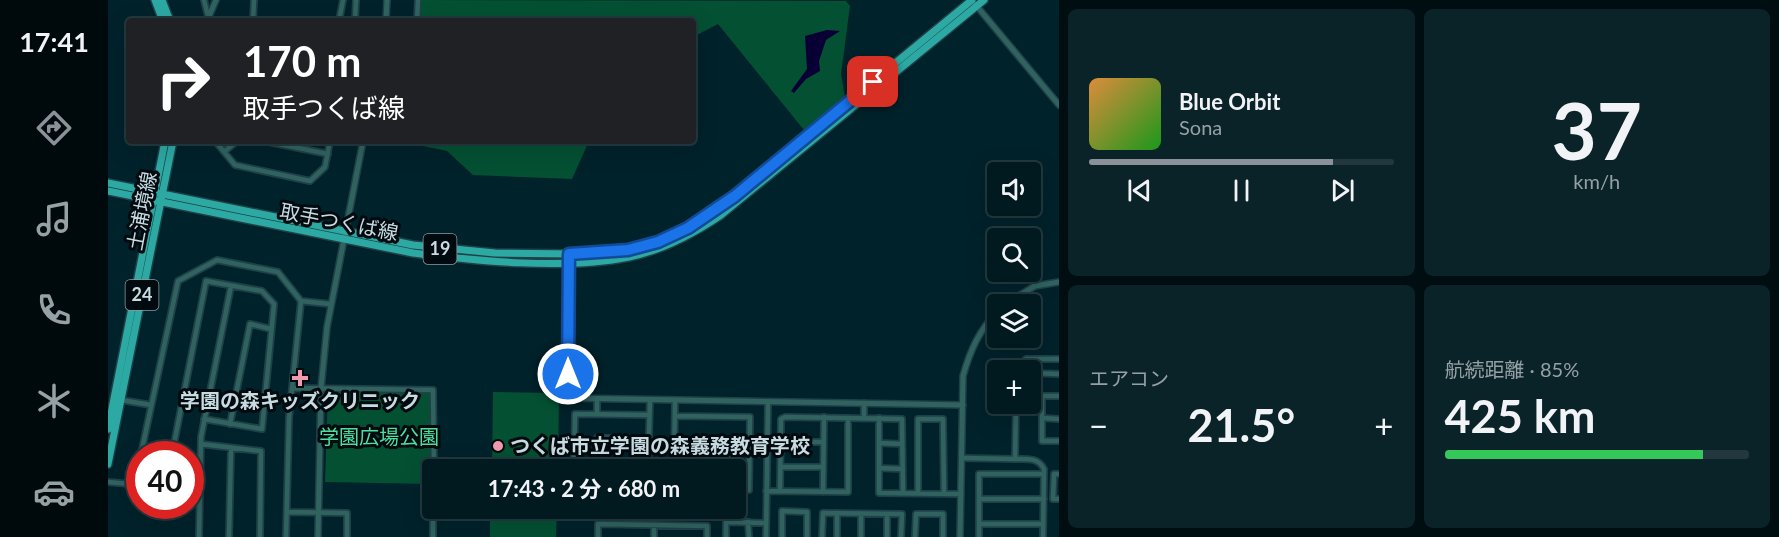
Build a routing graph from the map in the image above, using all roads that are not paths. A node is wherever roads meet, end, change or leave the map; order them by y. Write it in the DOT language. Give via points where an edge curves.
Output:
graph roads {
  1 [pos="155,0"];
  2 [pos="162,0"];
  3 [pos="204,0"];
  4 [pos="216,0"];
  5 [pos="254,0"];
  6 [pos="343,0"];
  7 [pos="356,0"];
  8 [pos="387,0"];
  9 [pos="418,0"];
  10 [pos="984,0"];
  11 [pos="973,2"];
  12 [pos="162,18"];
  13 [pos="169,18"];
  14 [pos="207,18"];
  15 [pos="207,18"];
  16 [pos="253,18"];
  17 [pos="340,18"];
  18 [pos="355,18"];
  19 [pos="386,18"];
  20 [pos="417,18"];
  21 [pos="1059,105"];
  22 [pos="165,144"];
  23 [pos="172,144"];
  24 [pos="217,144"];
  25 [pos="233,144"];
  26 [pos="279,144"];
  27 [pos="330,144"];
  28 [pos="362,144"];
  29 [pos="224,152"];
  30 [pos="328,154"];
  31 [pos="108,183"];
  32 [pos="108,191"];
  33 [pos="158,199"];
  34 [pos="343,236"];
  35 [pos="569,258"];
  36 [pos="199,270"];
  37 [pos="206,281"];
  38 [pos="1059,282"];
  39 [pos="231,285"];
  40 [pos="1022,294"];
  41 [pos="301,301"];
  42 [pos="330,304"];
  43 [pos="987,322"];
  44 [pos="271,329"];
  45 [pos="1059,359"];
  46 [pos="1025,360"];
  47 [pos="1059,374"];
  48 [pos="292,388"];
  49 [pos="321,388"];
  50 [pos="1042,396"];
  51 [pos="1059,396"];
  52 [pos="121,399"];
  53 [pos="597,399"];
  54 [pos="650,400"];
  55 [pos="675,400"];
  56 [pos="768,402"];
  57 [pos="864,403"];
  58 [pos="151,405"];
  59 [pos="963,405"];
  60 [pos="597,414"];
  61 [pos="1016,414"];
  62 [pos="649,415"];
  63 [pos="675,416"];
  64 [pos="824,417"];
  65 [pos="204,418"];
  66 [pos="848,418"];
  67 [pos="864,418"];
  68 [pos="879,418"];
  69 [pos="1042,418"];
  70 [pos="1059,418"];
  71 [pos="230,423"];
  72 [pos="108,429"];
  73 [pos="649,438"];
  74 [pos="674,439"];
  75 [pos="144,441"];
  76 [pos="175,441"];
  77 [pos="201,441"];
  78 [pos="1059,441"];
  79 [pos="781,442"];
  80 [pos="823,442"];
  81 [pos="879,443"];
  82 [pos="204,444"];
  83 [pos="902,444"];
  84 [pos="231,448"];
  85 [pos="750,453"];
  86 [pos="767,454"];
  87 [pos="962,458"];
  88 [pos="434,459"];
  89 [pos="574,459"];
  90 [pos="597,459"];
  91 [pos="648,459"];
  92 [pos="674,459"];
  93 [pos="728,459"];
  94 [pos="1015,459"];
  95 [pos="108,464"];
  96 [pos="781,466"];
  97 [pos="823,467"];
  98 [pos="879,468"];
  99 [pos="902,469"];
  100 [pos="1044,474"];
  101 [pos="1059,474"];
  102 [pos="108,482"];
  103 [pos="126,484"];
  104 [pos="746,490"];
  105 [pos="766,491"];
  106 [pos="780,491"];
  107 [pos="823,492"];
  108 [pos="903,493"];
  109 [pos="918,494"];
  110 [pos="944,494"];
  111 [pos="961,494"];
  112 [pos="979,499"];
  113 [pos="1044,499"];
  114 [pos="1059,499"];
  115 [pos="287,513"];
  116 [pos="319,513"];
  117 [pos="837,513"];
  118 [pos="861,514"];
  119 [pos="887,514"];
  120 [pos="199,519"];
  121 [pos="433,519"];
  122 [pos="748,522"];
  123 [pos="766,523"];
  124 [pos="979,524"];
  125 [pos="1043,524"];
  126 [pos="654,525"];
  127 [pos="199,537"];
  128 [pos="230,537"];
  129 [pos="260,537"];
  130 [pos="286,537"];
  131 [pos="318,537"];
  132 [pos="347,537"];
  133 [pos="433,537"];
  134 [pos="598,537"];
  135 [pos="654,537"];
  136 [pos="707,537"];
  137 [pos="726,537"];
  138 [pos="748,537"];
  139 [pos="766,537"];
  140 [pos="782,537"];
  141 [pos="807,537"];
  142 [pos="822,537"];
  143 [pos="837,537"];
  144 [pos="861,537"];
  145 [pos="887,537"];
  146 [pos="901,537"];
  147 [pos="915,537"];
  148 [pos="942,537"];
  149 [pos="960,537"];
  150 [pos="979,537"];
  151 [pos="1043,537"];
  1 -- 12 [label="main road"];
  2 -- 13 [label="main road"];
  3 -- 14 [label="street"];
  4 -- 15 [label="street"];
  5 -- 16 [label="street"];
  6 -- 17 [label="street"];
  7 -- 18 [label="street"];
  8 -- 19 [label="street"];
  9 -- 20 [label="street"];
  10 -- 11 [label="main road, 取手つくば線 / 19"];
  11 -- 21 [label="street"];
  11 -- 35 [label="main road, 取手つくば線 / 19" via="748,194 706,225 643,253 613,259"];
  22 -- 33 [label="main road, 土浦境線 / 24"];
  23 -- 33 [label="main road, 土浦境線 / 24"];
  24 -- 29 [label="street"];
  25 -- 29 [label="street"];
  26 -- 30 [label="street"];
  27 -- 30 [label="street"];
  28 -- 34 [label="street"];
  29 -- 30 [label="street" via="235,165 310,181 325,167"];
  31 -- 33 [label="main road, 取手つくば線 / 19"];
  32 -- 33 [label="main road, 取手つくば線 / 19"];
  33 -- 34 [label="main road, 取手つくば線 / 19"];
  33 -- 52 [label="main road, 土浦境線 / 24"];
  33 -- 72 [label="main road, 土浦境線 / 24"];
  34 -- 35 [label="main road, 取手つくば線 / 19" via="453,250"];
  34 -- 42 [label="street"];
  35 -- 53 [label="street" via="568,398"];
  36 -- 37 [label="street"];
  36 -- 41 [label="street" via="217,260 278,272"];
  36 -- 58 [label="street" via="178,281"];
  37 -- 39 [label="street"];
  37 -- 76 [label="street"];
  38 -- 40 [label="street" via="1035,286"];
  39 -- 44 [label="street" via="261,291 274,304"];
  39 -- 65 [label="street"];
  41 -- 42 [label="street"];
  41 -- 48 [label="street"];
  42 -- 49 [label="street"];
  43 -- 59 [label="street" via="969,355 963,376"];
  44 -- 71 [label="street" via="250,324"];
  44 -- 71 [label="street" via="261,429"];
  45 -- 46 [label="street"];
  47 -- 50 [label="street" via="1032,373 1032,396"];
  48 -- 49 [label="street"];
  48 -- 115 [label="street"];
  49 -- 88 [label="street" via="433,390"];
  49 -- 116 [label="street"];
  50 -- 51 [label="street"];
  50 -- 69 [label="street"];
  52 -- 58 [label="street"];
  52 -- 95 [label="main road, 土浦境線 / 24"];
  53 -- 54 [label="street"];
  53 -- 60 [label="street"];
  54 -- 55 [label="street"];
  54 -- 62 [label="street"];
  55 -- 56 [label="street"];
  55 -- 63 [label="street"];
  56 -- 57 [label="street"];
  56 -- 86 [label="street"];
  57 -- 59 [label="street"];
  57 -- 67 [label="street"];
  58 -- 75 [label="street"];
  59 -- 87 [label="street"];
  60 -- 62 [label="street"];
  60 -- 89 [label="street" via="575,414"];
  61 -- 94 [label="street"];
  62 -- 73 [label="street"];
  63 -- 74 [label="street"];
  63 -- 85 [label="street" via="750,417"];
  64 -- 66 [label="street"];
  64 -- 79 [label="street" via="782,417"];
  64 -- 80 [label="street"];
  65 -- 71 [label="street"];
  65 -- 77 [label="street"];
  66 -- 67 [label="street"];
  66 -- 107 [label="street" via="848,492"];
  67 -- 68 [label="street"];
  68 -- 81 [label="street"];
  68 -- 83 [label="street" via="902,419"];
  69 -- 70 [label="street"];
  69 -- 78 [label="street" via="1042,441"];
  73 -- 90 [label="street" via="597,438"];
  73 -- 91 [label="street"];
  74 -- 92 [label="street"];
  74 -- 93 [label="street" via="728,440"];
  79 -- 80 [label="street"];
  79 -- 96 [label="street"];
  80 -- 97 [label="street"];
  81 -- 83 [label="street"];
  81 -- 98 [label="street"];
  82 -- 84 [label="street"];
  83 -- 99 [label="street"];
  84 -- 128 [label="street"];
  84 -- 129 [label="street" via="261,451"];
  85 -- 86 [label="street"];
  85 -- 104 [label="street" via="749,490"];
  86 -- 105 [label="street"];
  87 -- 94 [label="street"];
  87 -- 111 [label="street"];
  94 -- 100 [label="street" via="1038,461"];
  96 -- 97 [label="street"];
  96 -- 106 [label="street"];
  97 -- 107 [label="street"];
  98 -- 99 [label="street"];
  98 -- 108 [label="street" via="879,493"];
  99 -- 108 [label="street"];
  100 -- 112 [label="street" via="979,474"];
  100 -- 113 [label="street"];
  101 -- 114 [label="street" via="1054,474 1053,499"];
  102 -- 103 [label="street"];
  105 -- 106 [label="street"];
  105 -- 123 [label="street"];
  106 -- 107 [label="street"];
  108 -- 109 [label="street"];
  109 -- 110 [label="street"];
  109 -- 110 [label="street" via="918,419 943,419"];
  110 -- 111 [label="street"];
  111 -- 149 [label="street"];
  112 -- 113 [label="street"];
  112 -- 124 [label="street"];
  113 -- 125 [label="street"];
  115 -- 116 [label="street"];
  115 -- 130 [label="street"];
  116 -- 131 [label="street"];
  116 -- 132 [label="street" via="347,513"];
  117 -- 118 [label="street"];
  117 -- 142 [label="street" via="823,513"];
  117 -- 143 [label="street"];
  118 -- 119 [label="street"];
  118 -- 144 [label="street"];
  119 -- 145 [label="street"];
  119 -- 146 [label="street" via="902,514"];
  120 -- 127 [label="street"];
  121 -- 133 [label="street"];
  122 -- 123 [label="street"];
  122 -- 137 [label="street" via="726,522"];
  122 -- 138 [label="street"];
  123 -- 139 [label="street"];
  124 -- 125 [label="street"];
  124 -- 150 [label="street"];
  125 -- 151 [label="street"];
  126 -- 134 [label="street" via="598,524"];
  126 -- 135 [label="street"];
  126 -- 136 [label="street" via="707,526"];
  140 -- 141 [label="street" via="782,511 807,512"];
  147 -- 148 [label="street" via="916,514 943,514"];
}
